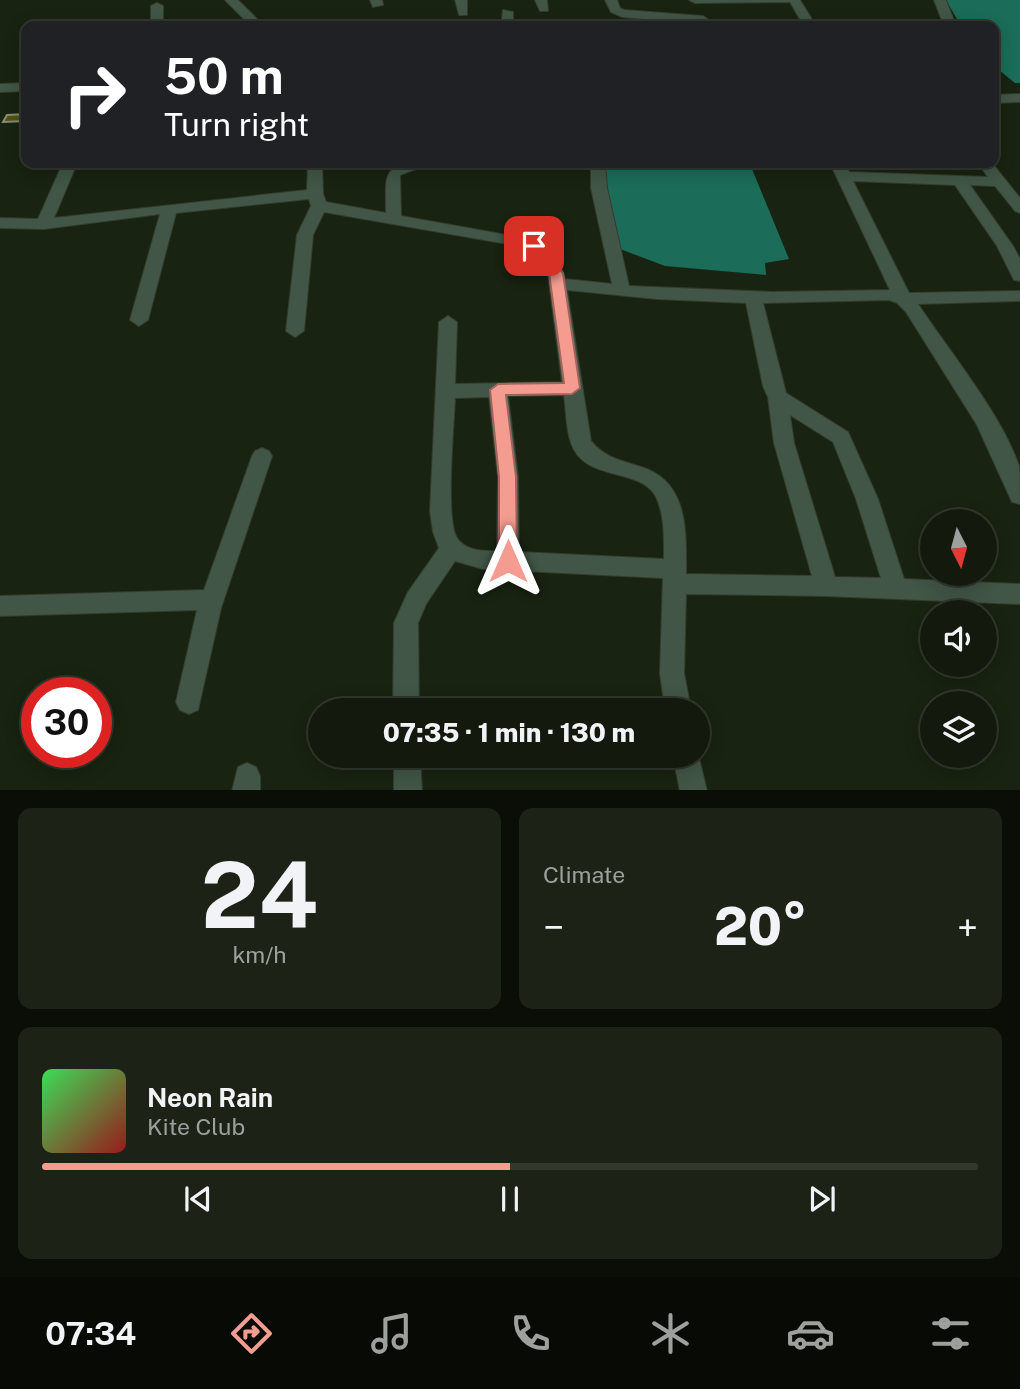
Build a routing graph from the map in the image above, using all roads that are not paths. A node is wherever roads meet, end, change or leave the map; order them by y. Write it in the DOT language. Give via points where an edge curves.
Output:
graph roads {
  1 [pos="231,0"];
  2 [pos="461,0"];
  3 [pos="611,0"];
  4 [pos="690,0"];
  5 [pos="695,0"];
  6 [pos="786,0"];
  7 [pos="794,0"];
  8 [pos="940,0"];
  9 [pos="157,6"];
  10 [pos="507,12"];
  11 [pos="463,13"];
  12 [pos="157,21"];
  13 [pos="253,21"];
  14 [pos="507,21"];
  15 [pos="690,21"];
  16 [pos="705,21"];
  17 [pos="807,21"];
  18 [pos="948,21"];
  19 [pos="21,87"];
  20 [pos="0,88"];
  21 [pos="1020,98"];
  22 [pos="999,99"];
  23 [pos="68,168"];
  24 [pos="315,168"];
  25 [pos="405,168"];
  26 [pos="598,168"];
  27 [pos="989,168"];
  28 [pos="840,169"];
  29 [pos="959,180"];
  30 [pos="1000,182"];
  31 [pos="317,200"];
  32 [pos="169,208"];
  33 [pos="1020,208"];
  34 [pos="391,220"];
  35 [pos="0,223"];
  36 [pos="44,224"];
  37 [pos="1020,276"];
  38 [pos="558,285"];
  39 [pos="622,291"];
  40 [pos="1020,296"];
  41 [pos="753,297"];
  42 [pos="903,299"];
  43 [pos="139,320"];
  44 [pos="448,322"];
  45 [pos="295,331"];
  46 [pos="572,388"];
  47 [pos="498,390"];
  48 [pos="447,391"];
  49 [pos="778,397"];
  50 [pos="262,456"];
  51 [pos="1020,496"];
  52 [pos="451,549"];
  53 [pos="508,561"];
  54 [pos="674,576"];
  55 [pos="826,586"];
  56 [pos="896,589"];
  57 [pos="1020,594"];
  58 [pos="212,600"];
  59 [pos="0,606"];
  60 [pos="406,698"];
  61 [pos="676,698"];
  62 [pos="189,702"];
  63 [pos="407,768"];
  64 [pos="689,768"];
  65 [pos="408,790"];
  66 [pos="694,790"];
  1 -- 13 [label="street"];
  2 -- 11 [label="street"];
  3 -- 15 [label="street" via="622,13"];
  4 -- 16 [label="street"];
  5 -- 6 [label="street"];
  7 -- 17 [label="street"];
  8 -- 18 [label="street"];
  9 -- 12 [label="street"];
  10 -- 14 [label="street"];
  19 -- 20 [label="street"];
  21 -- 22 [label="street"];
  23 -- 36 [label="street"];
  24 -- 31 [label="street"];
  25 -- 34 [label="street" via="393,175"];
  26 -- 39 [label="street"];
  27 -- 30 [label="street"];
  28 -- 29 [label="street"];
  28 -- 42 [label="street"];
  29 -- 30 [label="street"];
  29 -- 37 [label="street"];
  30 -- 33 [label="street"];
  31 -- 32 [label="street"];
  31 -- 34 [label="street"];
  31 -- 45 [label="street" via="305,235"];
  32 -- 36 [label="street"];
  32 -- 43 [label="street"];
  34 -- 38 [label="street" via="529,243 551,265"];
  35 -- 36 [label="street"];
  38 -- 39 [label="street"];
  38 -- 46 [label="street"];
  39 -- 41 [label="street"];
  40 -- 42 [label="street"];
  41 -- 42 [label="street" via="890,295"];
  41 -- 49 [label="street"];
  42 -- 51 [label="street" via="985,420 1010,464"];
  44 -- 48 [label="street"];
  46 -- 47 [label="street"];
  46 -- 54 [label="street" via="580,443 591,459 651,480 669,498"];
  47 -- 48 [label="street"];
  47 -- 53 [label="street" via="508,477"];
  48 -- 52 [label="street" via="440,511 442,531"];
  49 -- 55 [label="street" via="784,443"];
  49 -- 56 [label="street" via="841,438 867,499"];
  50 -- 58 [label="street"];
  52 -- 53 [label="street" via="470,558"];
  52 -- 60 [label="street" via="409,611"];
  53 -- 54 [label="street"];
  54 -- 55 [label="street"];
  54 -- 61 [label="street" via="672,674"];
  55 -- 56 [label="street"];
  56 -- 57 [label="street"];
  58 -- 59 [label="street"];
  58 -- 62 [label="street"];
  63 -- 65 [label="street"];
  64 -- 66 [label="street"];
}
